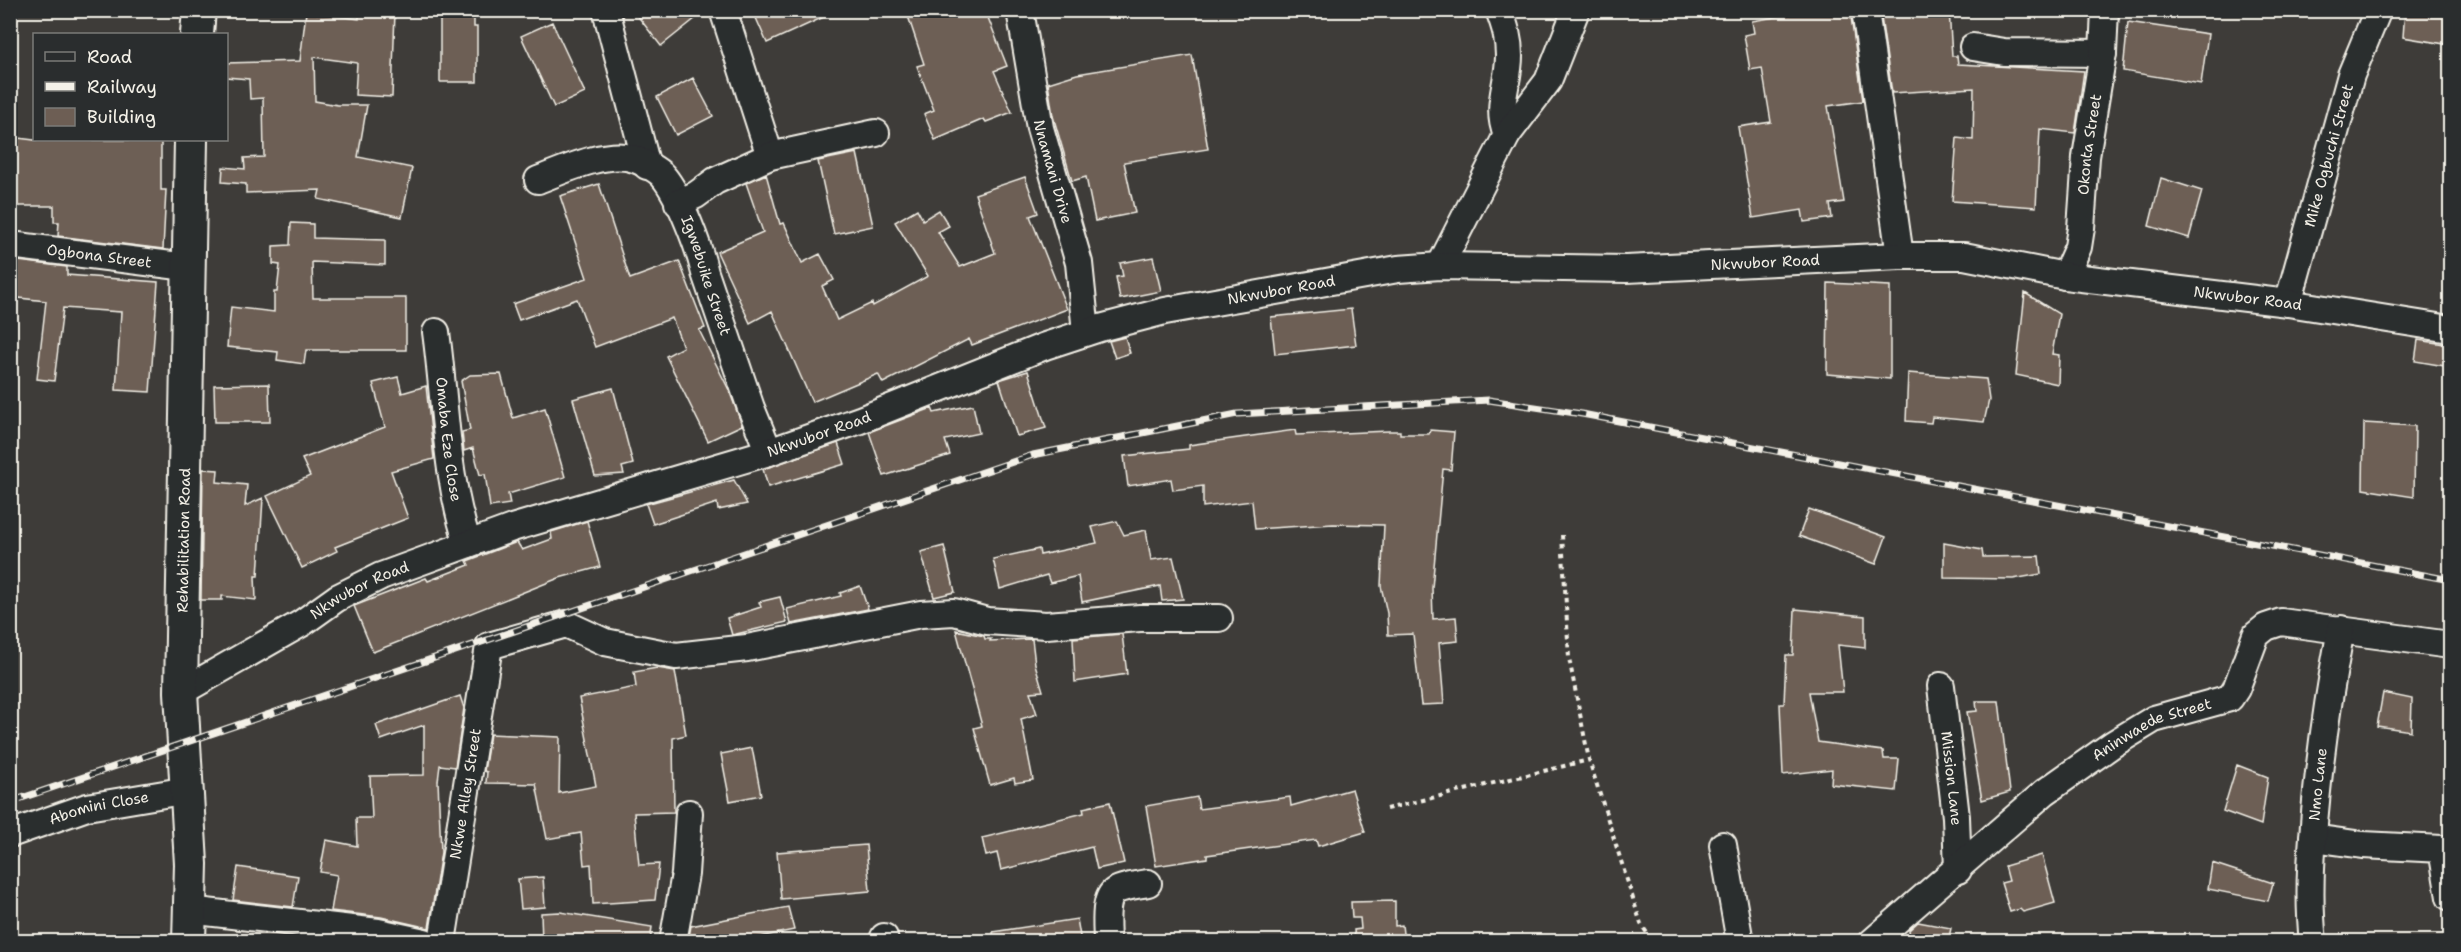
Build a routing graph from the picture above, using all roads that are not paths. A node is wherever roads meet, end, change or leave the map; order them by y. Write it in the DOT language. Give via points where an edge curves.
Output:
graph roads {
  1 [pos="199,10"];
  2 [pos="606,10"];
  3 [pos="723,10"];
  4 [pos="1020,10"];
  5 [pos="1498,10"];
  6 [pos="1576,10"];
  7 [pos="1865,10"];
  8 [pos="2105,10"];
  9 [pos="2378,10"];
  10 [pos="197,33"];
  11 [pos="1973,47"];
  12 [pos="2103,53"];
  13 [pos="876,133"];
  14 [pos="1507,135"];
  15 [pos="191,141"];
  16 [pos="770,156"];
  17 [pos="647,166"];
  18 [pos="538,180"];
  19 [pos="678,203"];
  20 [pos="10,245"];
  21 [pos="1900,255"];
  22 [pos="1440,266"];
  23 [pos="187,267"];
  24 [pos="2065,276"];
  25 [pos="2288,303"];
  26 [pos="2451,329"];
  27 [pos="436,332"];
  28 [pos="1086,332"];
  29 [pos="769,452"];
  30 [pos="468,544"];
  31 [pos="1219,618"];
  32 [pos="2341,629"];
  33 [pos="2451,645"];
  34 [pos="1941,686"];
  35 [pos="181,693"];
  36 [pos="188,790"];
  37 [pos="689,813"];
  38 [pos="10,834"];
  39 [pos="2313,838"];
  40 [pos="1723,845"];
  41 [pos="2446,848"];
  42 [pos="1958,870"];
  43 [pos="1148,883"];
  44 [pos="2451,897"];
  45 [pos="189,910"];
  46 [pos="189,942"];
  47 [pos="424,942"];
  48 [pos="442,942"];
  49 [pos="673,942"];
  50 [pos="1107,942"];
  51 [pos="1740,942"];
  52 [pos="1872,942"];
  53 [pos="2313,942"];
  1 -- 10 [label="main road"];
  2 -- 17 [label="street"];
  3 -- 16 [label="street"];
  4 -- 28 [label="street, Nnamani Drive" via="1040,128 1079,263"];
  5 -- 14 [label="street" via="1508,32 1509,58 1501,112"];
  6 -- 14 [label="street" via="1548,81"];
  7 -- 21 [label="street"];
  8 -- 12 [label="street, Okonta Street"];
  9 -- 25 [label="street, Mike Ogbuchi Street" via="2351,75"];
  11 -- 12 [label="street"];
  12 -- 24 [label="street, Okonta Street" via="2086,157 2078,248"];
  13 -- 16 [label="street"];
  14 -- 22 [label="street"];
  15 -- 23 [label="main road, Rehabilitation Road"];
  16 -- 19 [label="street"];
  17 -- 18 [label="street, Igwebuike Street" via="631,158 589,161"];
  17 -- 19 [label="street, Igwebuike Street" via="663,174"];
  19 -- 29 [label="street, Igwebuike Street" via="700,250 743,386"];
  20 -- 23 [label="street, Ogbona Street"];
  21 -- 22 [label="street, Nkwubor Road" via="1626,269"];
  21 -- 24 [label="street, Nkwubor Road" via="1964,256"];
  22 -- 28 [label="street, Nkwubor Road" via="1398,269 1208,302"];
  23 -- 35 [label="main road, Rehabilitation Road"];
  24 -- 25 [label="street, Nkwubor Road"];
  25 -- 26 [label="street, Nkwubor Road"];
  27 -- 30 [label="street, Omaba Eze Close" via="449,466 455,505"];
  28 -- 29 [label="street, Nkwubor Road"];
  29 -- 30 [label="street, Nkwubor Road"];
  30 -- 35 [label="street, Nkwubor Road" via="381,576 337,598 302,623"];
  31 -- 48 [label="street, Nkwe Alley Street" via="1140,618 1046,625 987,621 954,612 921,614 747,648 676,656 604,642 566,624 489,646"];
  32 -- 33 [label="street, Aninwaede Street"];
  32 -- 39 [label="street, Nmo Lane" via="2317,772"];
  32 -- 42 [label="street, Aninwaede Street" via="2281,622 2266,627 2256,635 2230,698 2154,719 2113,744 2044,792"];
  34 -- 42 [label="street, Mission Lane"];
  35 -- 36 [label="main road, Rehabilitation Road"];
  36 -- 38 [label="street, Abomini Close" via="87,807"];
  36 -- 45 [label="main road, Rehabilitation Road"];
  37 -- 49 [label="street" via="685,874"];
  39 -- 41 [label="street" via="2363,845"];
  39 -- 53 [label="street, Nmo Lane" via="2309,894"];
  40 -- 51 [label="street"];
  41 -- 44 [label="street"];
  42 -- 52 [label="street, Aninwaede Street"];
  43 -- 50 [label="street" via="1111,894"];
  45 -- 46 [label="main road, Rehabilitation Road"];
  45 -- 47 [label="street" via="378,932"];
}
